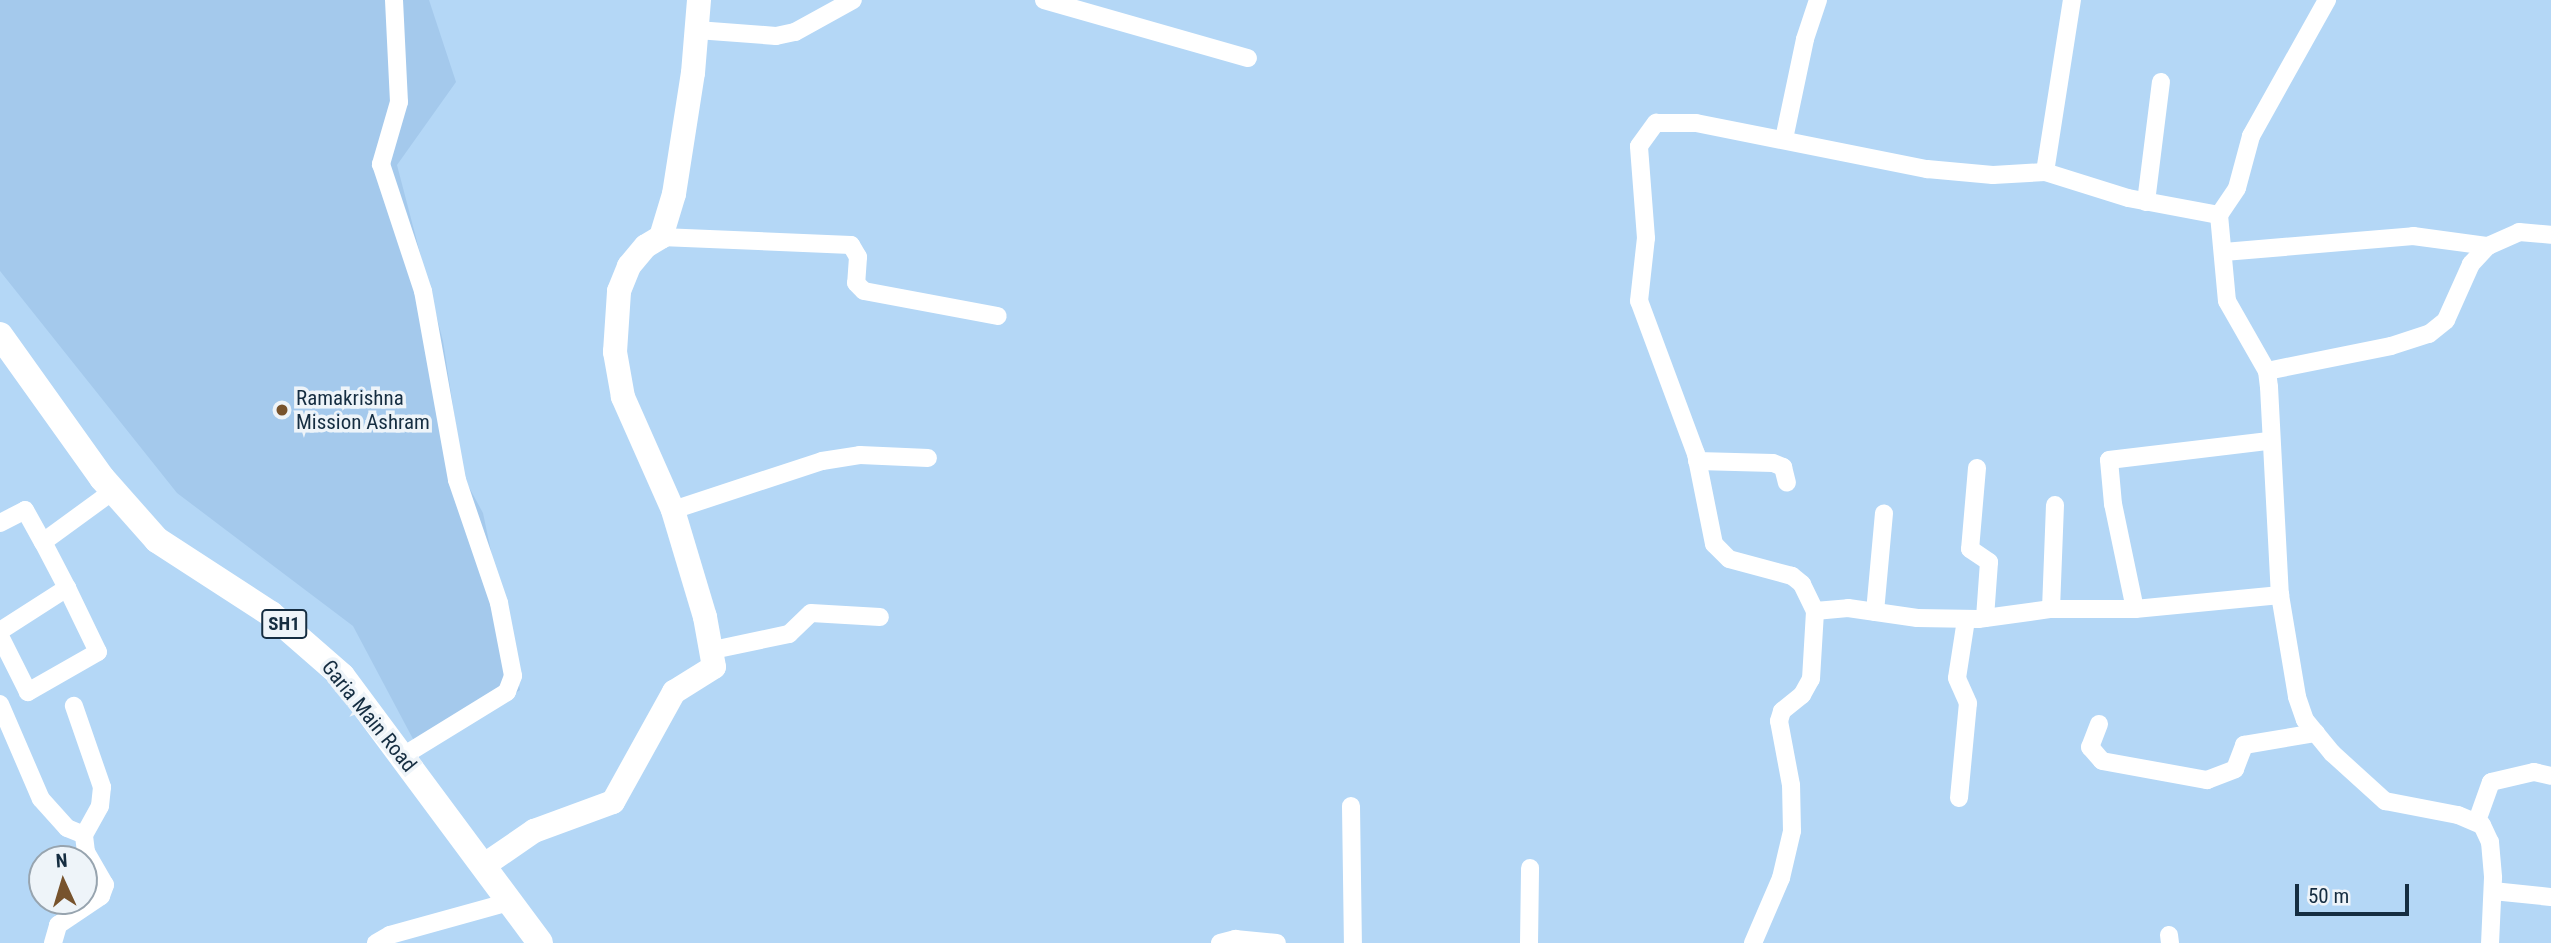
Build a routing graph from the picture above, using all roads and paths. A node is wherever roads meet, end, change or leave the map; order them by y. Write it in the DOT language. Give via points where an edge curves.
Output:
graph roads {
  1 [pos="394,0"];
  2 [pos="699,0"];
  3 [pos="852,0"];
  4 [pos="1044,0"];
  5 [pos="1818,0"];
  6 [pos="2072,0"];
  7 [pos="2327,0"];
  8 [pos="697,30"];
  9 [pos="1248,58"];
  10 [pos="2161,82"];
  11 [pos="1784,139"];
  12 [pos="2045,172"];
  13 [pos="2146,202"];
  14 [pos="2219,215"];
  15 [pos="2551,235"];
  16 [pos="662,237"];
  17 [pos="2488,246"];
  18 [pos="2224,252"];
  19 [pos="998,316"];
  20 [pos="0,335"];
  21 [pos="2267,371"];
  22 [pos="2269,441"];
  23 [pos="928,458"];
  24 [pos="1697,461"];
  25 [pos="1977,468"];
  26 [pos="1787,483"];
  27 [pos="113,491"];
  28 [pos="2055,505"];
  29 [pos="673,510"];
  30 [pos="1884,513"];
  31 [pos="0,523"];
  32 [pos="43,542"];
  33 [pos="67,588"];
  34 [pos="2280,595"];
  35 [pos="2051,609"];
  36 [pos="2135,609"];
  37 [pos="1815,611"];
  38 [pos="1875,612"];
  39 [pos="880,618"];
  40 [pos="1985,618"];
  41 [pos="1966,620"];
  42 [pos="0,631"];
  43 [pos="0,636"];
  44 [pos="713,650"];
  45 [pos="0,704"];
  46 [pos="74,706"];
  47 [pos="2099,724"];
  48 [pos="2316,733"];
  49 [pos="403,756"];
  50 [pos="2551,776"];
  51 [pos="1959,798"];
  52 [pos="1351,806"];
  53 [pos="2477,821"];
  54 [pos="84,835"];
  55 [pos="483,866"];
  56 [pos="1530,868"];
  57 [pos="2493,891"];
  58 [pos="2551,898"];
  59 [pos="509,902"];
  60 [pos="53,943"];
  61 [pos="376,943"];
  62 [pos="540,943"];
  63 [pos="1220,943"];
  64 [pos="1277,943"];
  65 [pos="1353,943"];
  66 [pos="1529,943"];
  67 [pos="1753,943"];
  68 [pos="2490,943"];
  1 -- 49 [label="street" via="399,102 381,164 423,291 457,480 499,603 513,676 507,692"];
  2 -- 8 [label="street"];
  3 -- 8 [label="street" via="786,34 754,37"];
  4 -- 9 [label="street"];
  5 -- 11 [label="street"];
  6 -- 12 [label="street"];
  7 -- 14 [label="street" via="2251,136 2237,188"];
  8 -- 16 [label="street" via="683,145"];
  10 -- 13 [label="street"];
  11 -- 12 [label="street" via="1927,169 1993,175"];
  11 -- 24 [label="street" via="1668,121 1656,123 1639,146 1646,238 1639,302"];
  12 -- 13 [label="street"];
  13 -- 14 [label="street"];
  14 -- 18 [label="street"];
  15 -- 17 [label="street" via="2519,232"];
  16 -- 19 [label="street" via="850,245 858,257 856,283 864,291"];
  16 -- 29 [label="street" via="646,246 629,267 619,291 615,352 623,397"];
  17 -- 18 [label="street" via="2401,236"];
  17 -- 21 [label="street" via="2471,264 2439,328 2391,346"];
  18 -- 21 [label="street" via="2231,313"];
  20 -- 27 [label="main road, Garia Main Road / SH1"];
  21 -- 22 [label="street"];
  22 -- 34 [label="street"];
  22 -- 36 [label="street" via="2109,460 2112,504"];
  23 -- 29 [label="street" via="860,455 822,461"];
  24 -- 26 [label="street" via="1773,463 1783,467"];
  24 -- 37 [label="street" via="1718,551 1729,559 1792,576 1802,584"];
  25 -- 40 [label="street" via="1970,549 1989,562"];
  27 -- 32 [label="street"];
  27 -- 49 [label="main road, Garia Main Road / SH1" via="158,540 271,614 312,647 342,676"];
  28 -- 35 [label="street"];
  29 -- 44 [label="street"];
  30 -- 38 [label="street"];
  31 -- 32 [label="street" via="25,510"];
  32 -- 33 [label="street"];
  33 -- 42 [label="street"];
  33 -- 43 [label="street" via="97,654 28,691"];
  34 -- 36 [label="street"];
  34 -- 48 [label="street" via="2290,674 2305,720"];
  35 -- 36 [label="street"];
  35 -- 40 [label="street"];
  37 -- 38 [label="street"];
  37 -- 67 [label="street" via="1811,679 1802,695 1782,711 1779,721 1791,785 1792,831 1781,878"];
  38 -- 41 [label="street"];
  39 -- 44 [label="street" via="811,613 789,634"];
  40 -- 41 [label="street"];
  41 -- 51 [label="street" via="1957,678 1968,703"];
  44 -- 55 [label="street" via="710,673 674,692 613,802 534,831"];
  45 -- 54 [label="street" via="41,799 67,828"];
  46 -- 54 [label="street" via="102,786 100,806"];
  47 -- 48 [label="street" via="2090,747 2102,761 2207,780 2235,769 2244,745"];
  48 -- 53 [label="street" via="2385,800"];
  49 -- 55 [label="main road, Garia Main Road / SH1"];
  50 -- 53 [label="street" via="2534,772 2491,782"];
  52 -- 65 [label="street"];
  53 -- 57 [label="street" via="2490,842"];
  54 -- 60 [label="street" via="86,852 105,885 101,896 58,925"];
  55 -- 59 [label="main road, Garia Main Road / SH1"];
  56 -- 66 [label="street"];
  57 -- 58 [label="street"];
  57 -- 68 [label="street"];
  59 -- 61 [label="street" via="390,934"];
  59 -- 62 [label="main road, Garia Main Road / SH1"];
  63 -- 64 [label="street" via="1235,939"];
}
